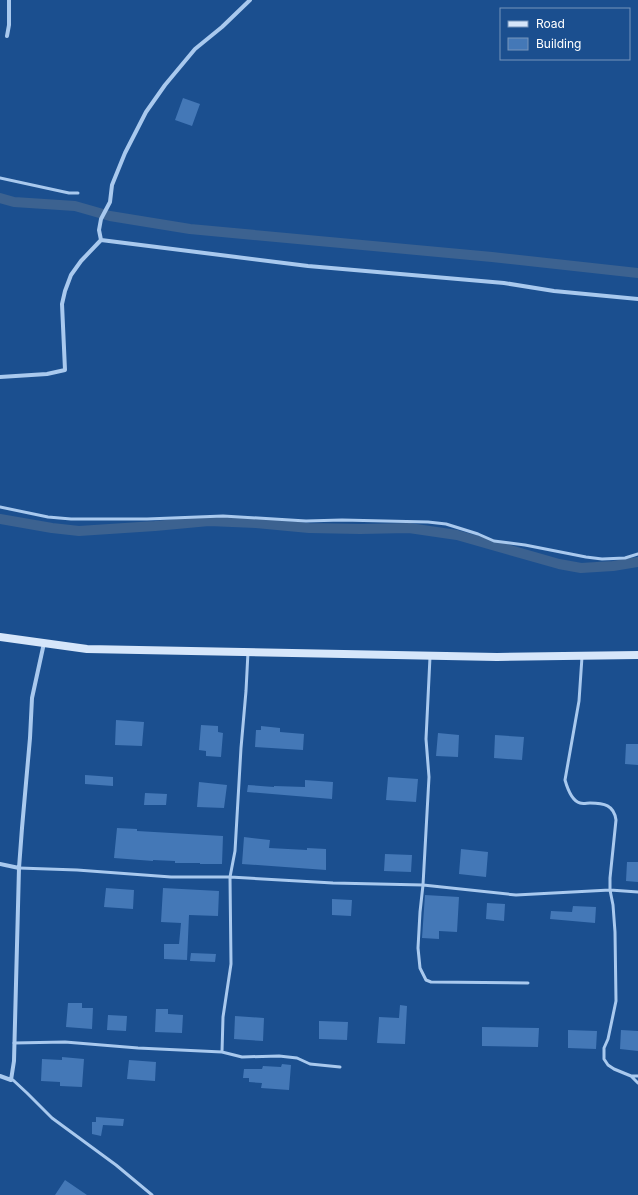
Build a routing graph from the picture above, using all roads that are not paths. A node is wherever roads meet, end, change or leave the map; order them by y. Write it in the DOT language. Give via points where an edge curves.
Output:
graph roads {
  1 [pos="9,0"];
  2 [pos="250,0"];
  3 [pos="7,36"];
  4 [pos="0,178"];
  5 [pos="78,193"];
  6 [pos="101,240"];
  7 [pos="638,299"];
  8 [pos="0,377"];
  9 [pos="0,506"];
  10 [pos="638,554"];
  11 [pos="0,637"];
  12 [pos="44,643"];
  13 [pos="248,652"];
  14 [pos="430,655"];
  15 [pos="582,655"];
  16 [pos="638,655"];
  17 [pos="0,864"];
  18 [pos="19,868"];
  19 [pos="230,877"];
  20 [pos="423,885"];
  21 [pos="610,890"];
  22 [pos="638,892"];
  23 [pos="528,983"];
  24 [pos="14,1043"];
  25 [pos="222,1052"];
  26 [pos="340,1066"];
  27 [pos="0,1076"];
  28 [pos="631,1076"];
  29 [pos="638,1076"];
  30 [pos="10,1080"];
  31 [pos="638,1083"];
  32 [pos="152,1195"];
  1 -- 3 [label="street"];
  2 -- 6 [label="street" via="195,49 146,112 112,185 110,202 101,219"];
  4 -- 5 [label="lane"];
  6 -- 7 [label="street" via="308,266 504,283 554,291"];
  6 -- 8 [label="street" via="71,275 65,291 62,304 64,370 47,374"];
  9 -- 10 [label="lane" via="48,517 70,519 223,516 306,521 428,522 446,524 494,541 586,557 625,558"];
  11 -- 12 [label="main road"];
  12 -- 13 [label="main road" via="87,649"];
  12 -- 18 [label="street" via="32,698"];
  13 -- 14 [label="main road"];
  13 -- 19 [label="lane" via="235,851"];
  14 -- 15 [label="main road"];
  14 -- 20 [label="lane" via="426,739 429,777"];
  15 -- 16 [label="main road"];
  15 -- 21 [label="lane" via="579,701 565,780 568,790 580,803 600,804 612,808 615,813"];
  17 -- 18 [label="street"];
  18 -- 19 [label="lane" via="171,877"];
  18 -- 24 [label="street"];
  19 -- 20 [label="lane"];
  19 -- 25 [label="lane" via="231,964 223,1017"];
  20 -- 21 [label="lane" via="516,895"];
  20 -- 23 [label="lane" via="419,960 426,980 438,983"];
  21 -- 22 [label="lane"];
  21 -- 28 [label="lane" via="615,932 616,1001 604,1048 604,1059 614,1069"];
  24 -- 25 [label="lane" via="65,1042"];
  24 -- 30 [label="street"];
  25 -- 26 [label="lane" via="242,1057 297,1058 310,1064"];
  27 -- 30 [label="street"];
  28 -- 29 [label="lane"];
  28 -- 31 [label="lane"];
  30 -- 32 [label="lane" via="13,1080 52,1118"];
}
